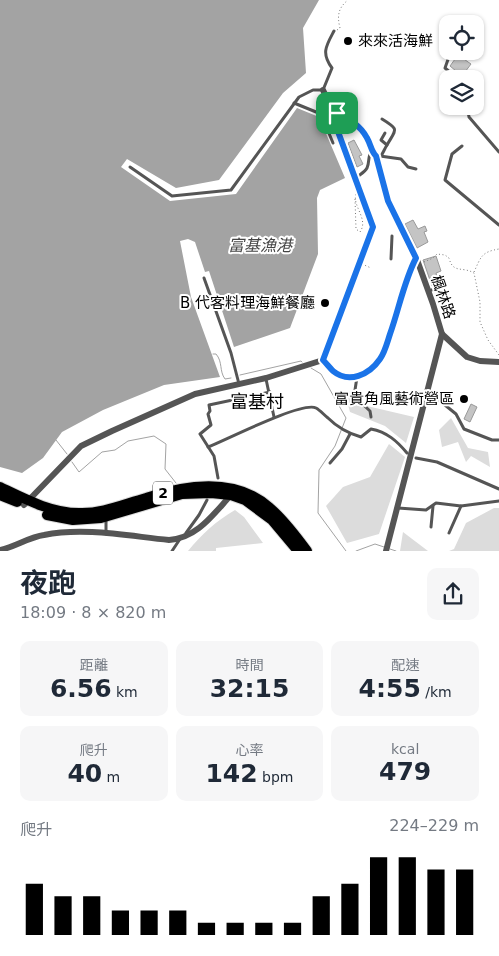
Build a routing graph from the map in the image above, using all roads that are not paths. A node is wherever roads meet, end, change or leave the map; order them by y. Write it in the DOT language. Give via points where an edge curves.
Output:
graph roads {
  1 [pos="334,31"];
  2 [pos="323,90"];
  3 [pos="294,103"];
  4 [pos="333,111"];
  5 [pos="469,115"];
  6 [pos="382,119"];
  7 [pos="385,133"];
  8 [pos="333,143"];
  9 [pos="387,145"];
  10 [pos="462,146"];
  11 [pos="499,152"];
  12 [pos="376,155"];
  13 [pos="130,167"];
  14 [pos="416,169"];
  15 [pos="356,178"];
  16 [pos="499,226"];
  17 [pos="392,236"];
  18 [pos="391,259"];
  19 [pos="417,261"];
  20 [pos="204,278"];
  21 [pos="442,287"];
  22 [pos="428,291"];
  23 [pos="442,334"];
  24 [pos="323,360"];
  25 [pos="499,362"];
  26 [pos="358,377"];
  27 [pos="266,378"];
  28 [pos="239,384"];
  29 [pos="270,392"];
  30 [pos="429,392"];
  31 [pos="371,416"];
  32 [pos="274,418"];
  33 [pos="350,434"];
  34 [pos="499,440"];
  35 [pos="208,447"];
  36 [pos="407,452"];
  37 [pos="416,458"];
  38 [pos="330,463"];
  39 [pos="218,478"];
  40 [pos="0,487"];
  41 [pos="499,489"];
  42 [pos="233,492"];
  43 [pos="0,495"];
  44 [pos="207,500"];
  45 [pos="499,501"];
  46 [pos="27,503"];
  47 [pos="433,505"];
  48 [pos="461,506"];
  49 [pos="398,508"];
  50 [pos="106,514"];
  51 [pos="431,527"];
  52 [pos="449,532"];
  53 [pos="106,534"];
  54 [pos="179,540"];
  55 [pos="0,550"];
  56 [pos="172,551"];
  57 [pos="298,551"];
  58 [pos="307,551"];
  59 [pos="386,551"];
  1 -- 2 [label="lane" via="325,49 326,60 332,68"];
  2 -- 3 [label="lane" via="313,90"];
  2 -- 4 [label="street"];
  3 -- 8 [label="lane" via="321,114"];
  3 -- 13 [label="lane" via="231,190 172,196"];
  4 -- 12 [label="street, 楓林路" via="359,127"];
  4 -- 15 [label="street"];
  5 -- 11 [label="lane"];
  6 -- 9 [label="lane" via="395,130"];
  7 -- 9 [label="lane" via="381,140"];
  9 -- 12 [label="lane"];
  10 -- 16 [label="lane" via="452,154 444,180"];
  12 -- 14 [label="lane" via="401,159 408,167"];
  12 -- 15 [label="lane" via="368,156 366,170"];
  12 -- 19 [label="street, 楓林路" via="388,201"];
  15 -- 24 [label="lane" via="373,227"];
  17 -- 18 [label="lane"];
  19 -- 22 [label="street, 楓林路"];
  19 -- 26 [label="street" via="410,268 386,348 372,369"];
  20 -- 28 [label="lane"];
  21 -- 22 [label="lane"];
  22 -- 23 [label="street, 楓林路"];
  23 -- 25 [label="street, 楓林路" via="467,358"];
  23 -- 30 [label="street"];
  24 -- 26 [label="street" via="334,372 348,378"];
  24 -- 27 [label="street"];
  26 -- 31 [label="lane" via="355,398 370,411"];
  27 -- 28 [label="street"];
  27 -- 29 [label="lane"];
  28 -- 46 [label="street" via="195,394 81,446"];
  29 -- 32 [label="lane"];
  29 -- 35 [label="lane" via="209,405 211,425 200,434"];
  30 -- 34 [label="lane" via="456,414 464,429"];
  30 -- 49 [label="street"];
  32 -- 33 [label="lane" via="309,407 316,408 339,429"];
  32 -- 35 [label="lane"];
  33 -- 36 [label="lane" via="361,436 371,429 377,430 394,438"];
  33 -- 38 [label="lane"];
  35 -- 39 [label="lane" via="214,456"];
  37 -- 41 [label="lane" via="437,462"];
  40 -- 46 [label="main road, 2"];
  42 -- 50 [label="main road, 2" via="182,494"];
  42 -- 54 [label="street" via="202,526"];
  42 -- 57 [label="main road, 2" via="272,520"];
  42 -- 58 [label="main road, 2" via="245,493 269,507"];
  43 -- 46 [label="main road, 2"];
  44 -- 54 [label="lane" via="190,529"];
  45 -- 48 [label="lane"];
  46 -- 50 [label="main road, 2" via="48,515 73,520"];
  47 -- 48 [label="lane"];
  47 -- 49 [label="lane" via="426,510"];
  47 -- 51 [label="lane"];
  48 -- 52 [label="lane"];
  49 -- 59 [label="street"];
  50 -- 53 [label="lane"];
  53 -- 54 [label="street"];
  53 -- 55 [label="street" via="41,535"];
  54 -- 56 [label="lane"];
}
